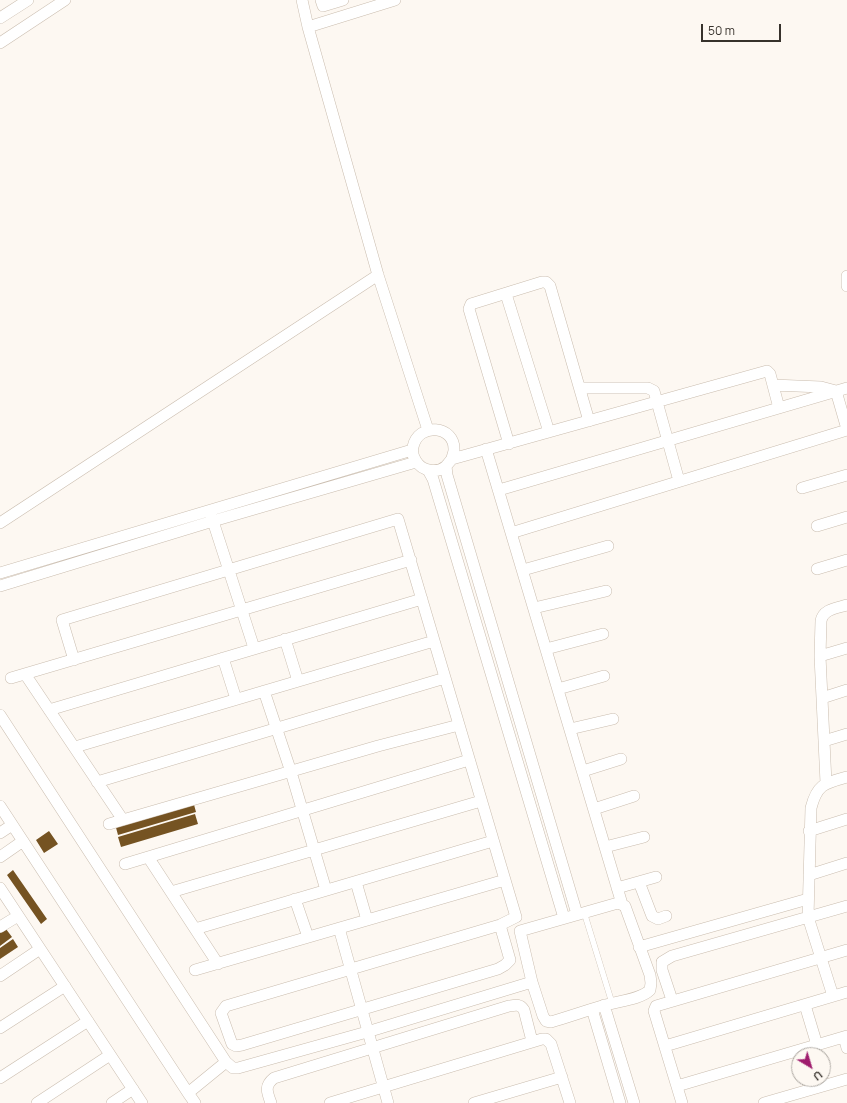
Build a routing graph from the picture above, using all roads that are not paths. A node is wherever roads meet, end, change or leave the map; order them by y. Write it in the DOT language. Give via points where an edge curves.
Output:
graph roads {
  1 [pos="28,0"];
  2 [pos="65,0"];
  3 [pos="293,0"];
  4 [pos="302,0"];
  5 [pos="321,0"];
  6 [pos="343,0"];
  7 [pos="395,0"];
  8 [pos="305,13"];
  9 [pos="0,18"];
  10 [pos="308,28"];
  11 [pos="0,43"];
  12 [pos="378,275"];
  13 [pos="847,276"];
  14 [pos="847,286"];
  15 [pos="506,294"];
  16 [pos="773,385"];
  17 [pos="580,388"];
  18 [pos="842,390"];
  19 [pos="657,402"];
  20 [pos="779,408"];
  21 [pos="589,421"];
  22 [pos="847,429"];
  23 [pos="428,430"];
  24 [pos="550,432"];
  25 [pos="668,441"];
  26 [pos="508,444"];
  27 [pos="486,449"];
  28 [pos="412,450"];
  29 [pos="416,462"];
  30 [pos="449,463"];
  31 [pos="428,470"];
  32 [pos="847,475"];
  33 [pos="679,481"];
  34 [pos="802,488"];
  35 [pos="498,490"];
  36 [pos="212,516"];
  37 [pos="847,517"];
  38 [pos="0,523"];
  39 [pos="818,526"];
  40 [pos="511,533"];
  41 [pos="608,546"];
  42 [pos="410,560"];
  43 [pos="847,560"];
  44 [pos="817,569"];
  45 [pos="230,570"];
  46 [pos="523,570"];
  47 [pos="0,573"];
  48 [pos="0,586"];
  49 [pos="606,591"];
  50 [pos="422,599"];
  51 [pos="847,605"];
  52 [pos="534,608"];
  53 [pos="242,610"];
  54 [pos="603,634"];
  55 [pos="285,639"];
  56 [pos="434,641"];
  57 [pos="254,648"];
  58 [pos="847,648"];
  59 [pos="546,649"];
  60 [pos="820,656"];
  61 [pos="223,658"];
  62 [pos="74,660"];
  63 [pos="25,674"];
  64 [pos="604,676"];
  65 [pos="11,678"];
  66 [pos="445,678"];
  67 [pos="298,681"];
  68 [pos="558,689"];
  69 [pos="847,690"];
  70 [pos="264,691"];
  71 [pos="822,698"];
  72 [pos="236,699"];
  73 [pos="49,710"];
  74 [pos="0,715"];
  75 [pos="613,719"];
  76 [pos="459,725"];
  77 [pos="277,728"];
  78 [pos="570,729"];
  79 [pos="847,734"];
  80 [pos="824,741"];
  81 [pos="74,747"];
  82 [pos="621,759"];
  83 [pos="470,760"];
  84 [pos="583,771"];
  85 [pos="291,772"];
  86 [pos="847,777"];
  87 [pos="98,782"];
  88 [pos="826,783"];
  89 [pos="634,796"];
  90 [pos="481,801"];
  91 [pos="0,806"];
  92 [pos="594,809"];
  93 [pos="303,810"];
  94 [pos="847,819"];
  95 [pos="123,820"];
  96 [pos="12,824"];
  97 [pos="109,824"];
  98 [pos="809,831"];
  99 [pos="0,833"];
  100 [pos="644,837"];
  101 [pos="493,841"];
  102 [pos="23,842"];
  103 [pos="605,847"];
  104 [pos="314,850"];
  105 [pos="0,857"];
  106 [pos="148,857"];
  107 [pos="847,863"];
  108 [pos="125,864"];
  109 [pos="809,875"];
  110 [pos="656,877"];
  111 [pos="505,880"];
  112 [pos="356,882"];
  113 [pos="639,882"];
  114 [pos="0,888"];
  115 [pos="617,888"];
  116 [pos="326,890"];
  117 [pos="171,892"];
  118 [pos="808,899"];
  119 [pos="295,900"];
  120 [pos="622,904"];
  121 [pos="847,906"];
  122 [pos="581,913"];
  123 [pos="18,916"];
  124 [pos="666,916"];
  125 [pos="808,917"];
  126 [pos="564,918"];
  127 [pos="367,920"];
  128 [pos="500,925"];
  129 [pos="0,927"];
  130 [pos="339,928"];
  131 [pos="195,929"];
  132 [pos="308,937"];
  133 [pos="639,946"];
  134 [pos="40,949"];
  135 [pos="847,950"];
  136 [pos="821,957"];
  137 [pos="218,964"];
  138 [pos="350,969"];
  139 [pos="195,970"];
  140 [pos="0,976"];
  141 [pos="532,982"];
  142 [pos="64,986"];
  143 [pos="847,992"];
  144 [pos="833,996"];
  145 [pos="672,1000"];
  146 [pos="608,1004"];
  147 [pos="805,1005"];
  148 [pos="362,1009"];
  149 [pos="592,1009"];
  150 [pos="88,1021"];
  151 [pos="0,1028"];
  152 [pos="367,1032"];
  153 [pos="846,1040"];
  154 [pos="532,1041"];
  155 [pos="817,1045"];
  156 [pos="665,1046"];
  157 [pos="372,1047"];
  158 [pos="110,1055"];
  159 [pos="226,1062"];
  160 [pos="562,1077"];
  161 [pos="0,1078"];
  162 [pos="847,1079"];
  163 [pos="384,1086"];
  164 [pos="677,1086"];
  165 [pos="133,1089"];
  166 [pos="188,1093"];
  167 [pos="37,1103"];
  168 [pos="112,1103"];
  169 [pos="142,1103"];
  170 [pos="195,1103"];
  171 [pos="271,1103"];
  172 [pos="330,1103"];
  173 [pos="388,1103"];
  174 [pos="474,1103"];
  175 [pos="570,1103"];
  176 [pos="620,1103"];
  177 [pos="634,1103"];
  178 [pos="682,1103"];
  179 [pos="764,1103"];
  1 -- 9 [label="street"];
  2 -- 11 [label="street"];
  3 -- 8 [label="street"];
  4 -- 8 [label="street"];
  5 -- 6 [label="street" via="323,6"];
  7 -- 10 [label="street"];
  8 -- 10 [label="street"];
  10 -- 12 [label="street"];
  12 -- 23 [label="street"];
  12 -- 38 [label="street"];
  13 -- 14 [label="street"];
  15 -- 17 [label="street" via="542,282 549,285"];
  15 -- 24 [label="street"];
  15 -- 26 [label="street" via="471,304 469,308"];
  16 -- 18 [label="street" via="821,386"];
  16 -- 19 [label="street" via="770,372 767,371"];
  16 -- 20 [label="street"];
  17 -- 19 [label="street" via="648,388 653,390"];
  17 -- 21 [label="street"];
  18 -- 20 [label="street"];
  18 -- 22 [label="street"];
  19 -- 21 [label="street"];
  19 -- 25 [label="street"];
  20 -- 25 [label="street"];
  21 -- 24 [label="street"];
  22 -- 33 [label="street"];
  23 -- 28 [label="street" via="414,441"];
  23 -- 30 [label="street" via="437,429 446,433 452,440 454,450"];
  24 -- 26 [label="street"];
  25 -- 33 [label="street"];
  25 -- 35 [label="street"];
  26 -- 27 [label="street"];
  27 -- 30 [label="street"];
  27 -- 35 [label="street"];
  28 -- 29 [label="street"];
  28 -- 36 [label="street"];
  29 -- 31 [label="street"];
  29 -- 36 [label="street"];
  30 -- 31 [label="street" via="438,470"];
  30 -- 122 [label="street" via="447,475"];
  31 -- 126 [label="street" via="433,479"];
  32 -- 34 [label="street"];
  33 -- 40 [label="street"];
  35 -- 40 [label="street"];
  36 -- 45 [label="street"];
  36 -- 47 [label="street"];
  36 -- 48 [label="street"];
  37 -- 39 [label="street"];
  40 -- 46 [label="street"];
  41 -- 46 [label="street"];
  42 -- 45 [label="street" via="398,519"];
  42 -- 50 [label="street"];
  42 -- 53 [label="street"];
  43 -- 44 [label="street"];
  45 -- 53 [label="street"];
  45 -- 62 [label="street" via="62,620"];
  46 -- 52 [label="street"];
  49 -- 52 [label="street"];
  50 -- 55 [label="street"];
  50 -- 56 [label="street"];
  51 -- 60 [label="street" via="826,612 822,616"];
  52 -- 59 [label="street"];
  53 -- 57 [label="street"];
  53 -- 62 [label="street"];
  54 -- 59 [label="street"];
  55 -- 57 [label="street"];
  55 -- 67 [label="street"];
  56 -- 66 [label="street"];
  56 -- 67 [label="street"];
  57 -- 61 [label="street"];
  58 -- 60 [label="street"];
  59 -- 68 [label="street"];
  60 -- 71 [label="street"];
  61 -- 72 [label="street"];
  61 -- 73 [label="street"];
  62 -- 63 [label="street"];
  63 -- 65 [label="street"];
  63 -- 73 [label="street"];
  64 -- 68 [label="street"];
  66 -- 76 [label="street"];
  66 -- 77 [label="street"];
  67 -- 70 [label="street"];
  68 -- 78 [label="street"];
  69 -- 71 [label="street"];
  70 -- 72 [label="street"];
  70 -- 77 [label="street"];
  71 -- 80 [label="street"];
  72 -- 81 [label="street"];
  73 -- 81 [label="street"];
  74 -- 159 [label="street"];
  75 -- 78 [label="street"];
  76 -- 83 [label="street"];
  76 -- 85 [label="street"];
  77 -- 85 [label="street"];
  77 -- 87 [label="street"];
  78 -- 84 [label="street"];
  79 -- 80 [label="street"];
  80 -- 88 [label="street"];
  81 -- 87 [label="street"];
  82 -- 84 [label="street"];
  83 -- 90 [label="street"];
  83 -- 93 [label="street"];
  84 -- 92 [label="street"];
  85 -- 93 [label="street"];
  85 -- 95 [label="street"];
  86 -- 88 [label="street"];
  87 -- 95 [label="street"];
  88 -- 98 [label="street" via="813,797"];
  89 -- 92 [label="street"];
  90 -- 101 [label="street"];
  90 -- 104 [label="street"];
  91 -- 96 [label="street"];
  92 -- 103 [label="street"];
  93 -- 104 [label="street"];
  93 -- 106 [label="street"];
  94 -- 98 [label="street"];
  95 -- 97 [label="street"];
  96 -- 99 [label="street"];
  96 -- 102 [label="street"];
  98 -- 109 [label="street"];
  100 -- 103 [label="street"];
  101 -- 111 [label="street"];
  101 -- 112 [label="street"];
  102 -- 105 [label="street"];
  102 -- 166 [label="street"];
  103 -- 115 [label="street"];
  104 -- 116 [label="street"];
  104 -- 117 [label="street"];
  106 -- 108 [label="street"];
  106 -- 117 [label="street"];
  107 -- 109 [label="street"];
  109 -- 118 [label="street"];
  110 -- 113 [label="street"];
  111 -- 127 [label="street"];
  111 -- 128 [label="street" via="516,917"];
  112 -- 116 [label="street"];
  112 -- 127 [label="street"];
  113 -- 115 [label="street"];
  113 -- 124 [label="street" via="652,916 658,919"];
  114 -- 123 [label="street"];
  115 -- 120 [label="street"];
  116 -- 119 [label="street"];
  117 -- 131 [label="street"];
  118 -- 125 [label="street"];
  118 -- 133 [label="street"];
  119 -- 131 [label="street"];
  119 -- 132 [label="street"];
  120 -- 122 [label="street"];
  120 -- 133 [label="street" via="625,906"];
  121 -- 125 [label="street"];
  122 -- 126 [label="street"];
  122 -- 146 [label="lane"];
  123 -- 129 [label="street"];
  123 -- 134 [label="street"];
  125 -- 136 [label="street"];
  125 -- 145 [label="street" via="666,959 662,962 662,970"];
  126 -- 141 [label="street" via="520,931"];
  127 -- 130 [label="street"];
  128 -- 138 [label="street"];
  128 -- 148 [label="street" via="510,956 505,965"];
  130 -- 132 [label="street"];
  130 -- 138 [label="street"];
  131 -- 137 [label="street"];
  132 -- 137 [label="street"];
  133 -- 146 [label="street" via="650,975 650,990 643,995"];
  134 -- 140 [label="street"];
  134 -- 142 [label="street"];
  135 -- 136 [label="street"];
  136 -- 144 [label="street"];
  136 -- 145 [label="street"];
  137 -- 139 [label="street"];
  138 -- 148 [label="street"];
  138 -- 148 [label="street" via="226,1006 221,1013 231,1042 239,1046"];
  141 -- 149 [label="street" via="546,1021 551,1022"];
  141 -- 152 [label="street"];
  142 -- 150 [label="street"];
  142 -- 151 [label="street"];
  143 -- 144 [label="street"];
  144 -- 147 [label="street"];
  145 -- 156 [label="street" via="657,1005 654,1009"];
  146 -- 149 [label="street"];
  146 -- 177 [label="street"];
  147 -- 155 [label="street"];
  147 -- 156 [label="street"];
  148 -- 152 [label="street"];
  149 -- 176 [label="street"];
  150 -- 158 [label="street"];
  150 -- 161 [label="street"];
  152 -- 157 [label="street"];
  152 -- 159 [label="street" via="238,1068 233,1068"];
  153 -- 155 [label="street"];
  154 -- 157 [label="street" via="524,1010 518,1005"];
  154 -- 160 [label="street" via="544,1039 551,1044"];
  154 -- 163 [label="street"];
  155 -- 164 [label="street"];
  156 -- 164 [label="street"];
  157 -- 163 [label="street"];
  157 -- 171 [label="street" via="274,1078 266,1087"];
  158 -- 165 [label="street"];
  158 -- 167 [label="street"];
  159 -- 166 [label="street"];
  160 -- 174 [label="street"];
  160 -- 175 [label="street"];
  162 -- 179 [label="street"];
  163 -- 172 [label="street"];
  163 -- 173 [label="street"];
  164 -- 178 [label="street"];
  165 -- 168 [label="street"];
  165 -- 169 [label="street"];
  166 -- 170 [label="street"];
}
